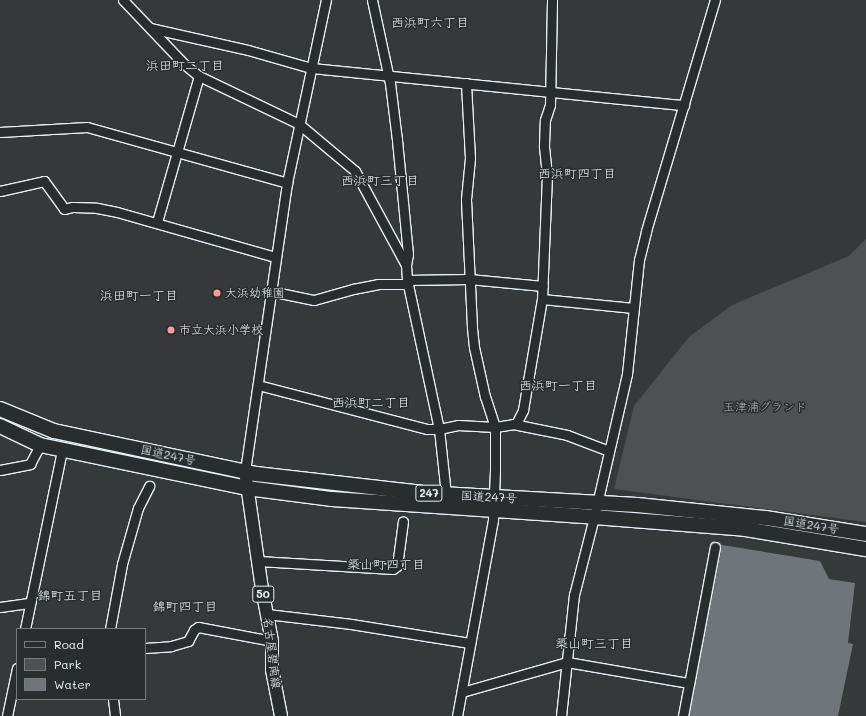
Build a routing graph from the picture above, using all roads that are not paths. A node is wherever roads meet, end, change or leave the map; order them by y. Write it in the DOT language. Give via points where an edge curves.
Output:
graph roads {
  1 [pos="123,0"];
  2 [pos="326,0"];
  3 [pos="372,0"];
  4 [pos="552,0"];
  5 [pos="715,0"];
  6 [pos="150,28"];
  7 [pos="311,68"];
  8 [pos="388,75"];
  9 [pos="199,76"];
  10 [pos="466,83"];
  11 [pos="550,91"];
  12 [pos="684,105"];
  13 [pos="299,124"];
  14 [pos="0,132"];
  15 [pos="178,152"];
  16 [pos="287,183"];
  17 [pos="0,191"];
  18 [pos="157,222"];
  19 [pos="275,257"];
  20 [pos="406,265"];
  21 [pos="468,279"];
  22 [pos="407,282"];
  23 [pos="543,286"];
  24 [pos="270,292"];
  25 [pos="542,299"];
  26 [pos="634,308"];
  27 [pos="258,385"];
  28 [pos="0,409"];
  29 [pos="516,424"];
  30 [pos="0,426"];
  31 [pos="495,427"];
  32 [pos="439,429"];
  33 [pos="40,445"];
  34 [pos="62,450"];
  35 [pos="609,451"];
  36 [pos="0,470"];
  37 [pos="245,471"];
  38 [pos="149,486"];
  39 [pos="247,488"];
  40 [pos="446,494"];
  41 [pos="597,502"];
  42 [pos="494,504"];
  43 [pos="594,516"];
  44 [pos="403,521"];
  45 [pos="866,534"];
  46 [pos="715,547"];
  47 [pos="866,549"];
  48 [pos="258,561"];
  49 [pos="29,603"];
  50 [pos="0,607"];
  51 [pos="267,614"];
  52 [pos="25,628"];
  53 [pos="110,628"];
  54 [pos="272,641"];
  55 [pos="469,643"];
  56 [pos="146,648"];
  57 [pos="568,662"];
  58 [pos="16,673"];
  59 [pos="689,683"];
  60 [pos="462,692"];
  61 [pos="114,700"];
  62 [pos="7,716"];
  63 [pos="115,716"];
  64 [pos="281,716"];
  65 [pos="457,716"];
  66 [pos="561,716"];
  67 [pos="683,716"];
  1 -- 6 [label="street"];
  2 -- 7 [label="street"];
  3 -- 8 [label="street"];
  4 -- 11 [label="street"];
  5 -- 12 [label="street"];
  6 -- 7 [label="street" via="248,50"];
  6 -- 9 [label="street"];
  7 -- 8 [label="street"];
  7 -- 13 [label="street"];
  8 -- 10 [label="street"];
  8 -- 20 [label="street" via="401,173 408,254"];
  9 -- 13 [label="street"];
  9 -- 15 [label="street"];
  10 -- 11 [label="street"];
  10 -- 21 [label="street" via="470,158 466,198"];
  11 -- 12 [label="street"];
  11 -- 23 [label="street" via="544,145 547,176"];
  12 -- 26 [label="street" via="639,260"];
  13 -- 16 [label="street"];
  13 -- 20 [label="street" via="355,171"];
  14 -- 15 [label="street" via="87,127"];
  15 -- 16 [label="street"];
  15 -- 18 [label="street"];
  16 -- 19 [label="street"];
  17 -- 18 [label="street" via="44,181 64,209 97,208"];
  18 -- 19 [label="street"];
  19 -- 24 [label="street"];
  20 -- 22 [label="street"];
  21 -- 22 [label="street"];
  21 -- 23 [label="street"];
  21 -- 31 [label="street" via="474,347 485,397"];
  22 -- 24 [label="street" via="378,284 314,300"];
  22 -- 32 [label="street"];
  23 -- 25 [label="street"];
  24 -- 27 [label="street"];
  25 -- 26 [label="street"];
  25 -- 29 [label="street" via="523,410"];
  26 -- 35 [label="street" via="627,374"];
  27 -- 32 [label="street" via="427,429"];
  27 -- 37 [label="street"];
  28 -- 37 [label="highway, 国道247号 / 247" via="54,431"];
  29 -- 31 [label="street"];
  29 -- 35 [label="street" via="567,435"];
  30 -- 33 [label="highway, 国道247号 / 247"];
  31 -- 32 [label="street" via="458,425"];
  31 -- 42 [label="street"];
  32 -- 40 [label="street"];
  33 -- 34 [label="highway, 国道247号 / 247"];
  33 -- 36 [label="street" via="30,464"];
  34 -- 39 [label="highway, 国道247号 / 247"];
  34 -- 49 [label="street"];
  35 -- 41 [label="street"];
  37 -- 39 [label="main road, 名古屋碧南線 / 50"];
  37 -- 40 [label="highway, 国道247号 / 247"];
  38 -- 53 [label="street" via="138,508 122,564"];
  39 -- 42 [label="highway, 国道247号 / 247" via="332,499"];
  39 -- 48 [label="main road, 名古屋碧南線 / 50"];
  40 -- 42 [label="highway, 国道247号 / 247"];
  41 -- 42 [label="highway, 国道247号 / 247"];
  41 -- 43 [label="street"];
  41 -- 45 [label="highway, 国道247号 / 247" via="766,518"];
  42 -- 43 [label="highway, 国道247号 / 247"];
  42 -- 55 [label="street"];
  43 -- 47 [label="highway, 国道247号 / 247" via="745,529"];
  43 -- 57 [label="street" via="574,595"];
  44 -- 48 [label="street" via="397,566 393,569"];
  46 -- 59 [label="street"];
  48 -- 51 [label="main road, 名古屋碧南線 / 50"];
  49 -- 50 [label="street"];
  49 -- 52 [label="street"];
  51 -- 54 [label="main road, 名古屋碧南線 / 50"];
  51 -- 55 [label="street" via="351,624"];
  54 -- 56 [label="street" via="198,627 188,640 171,646"];
  54 -- 64 [label="main road, 名古屋碧南線 / 50" via="272,670"];
  55 -- 60 [label="street"];
  57 -- 59 [label="street"];
  57 -- 60 [label="street"];
  57 -- 66 [label="street"];
  58 -- 62 [label="street"];
  59 -- 67 [label="street"];
  60 -- 65 [label="street"];
  61 -- 63 [label="street"];
}
